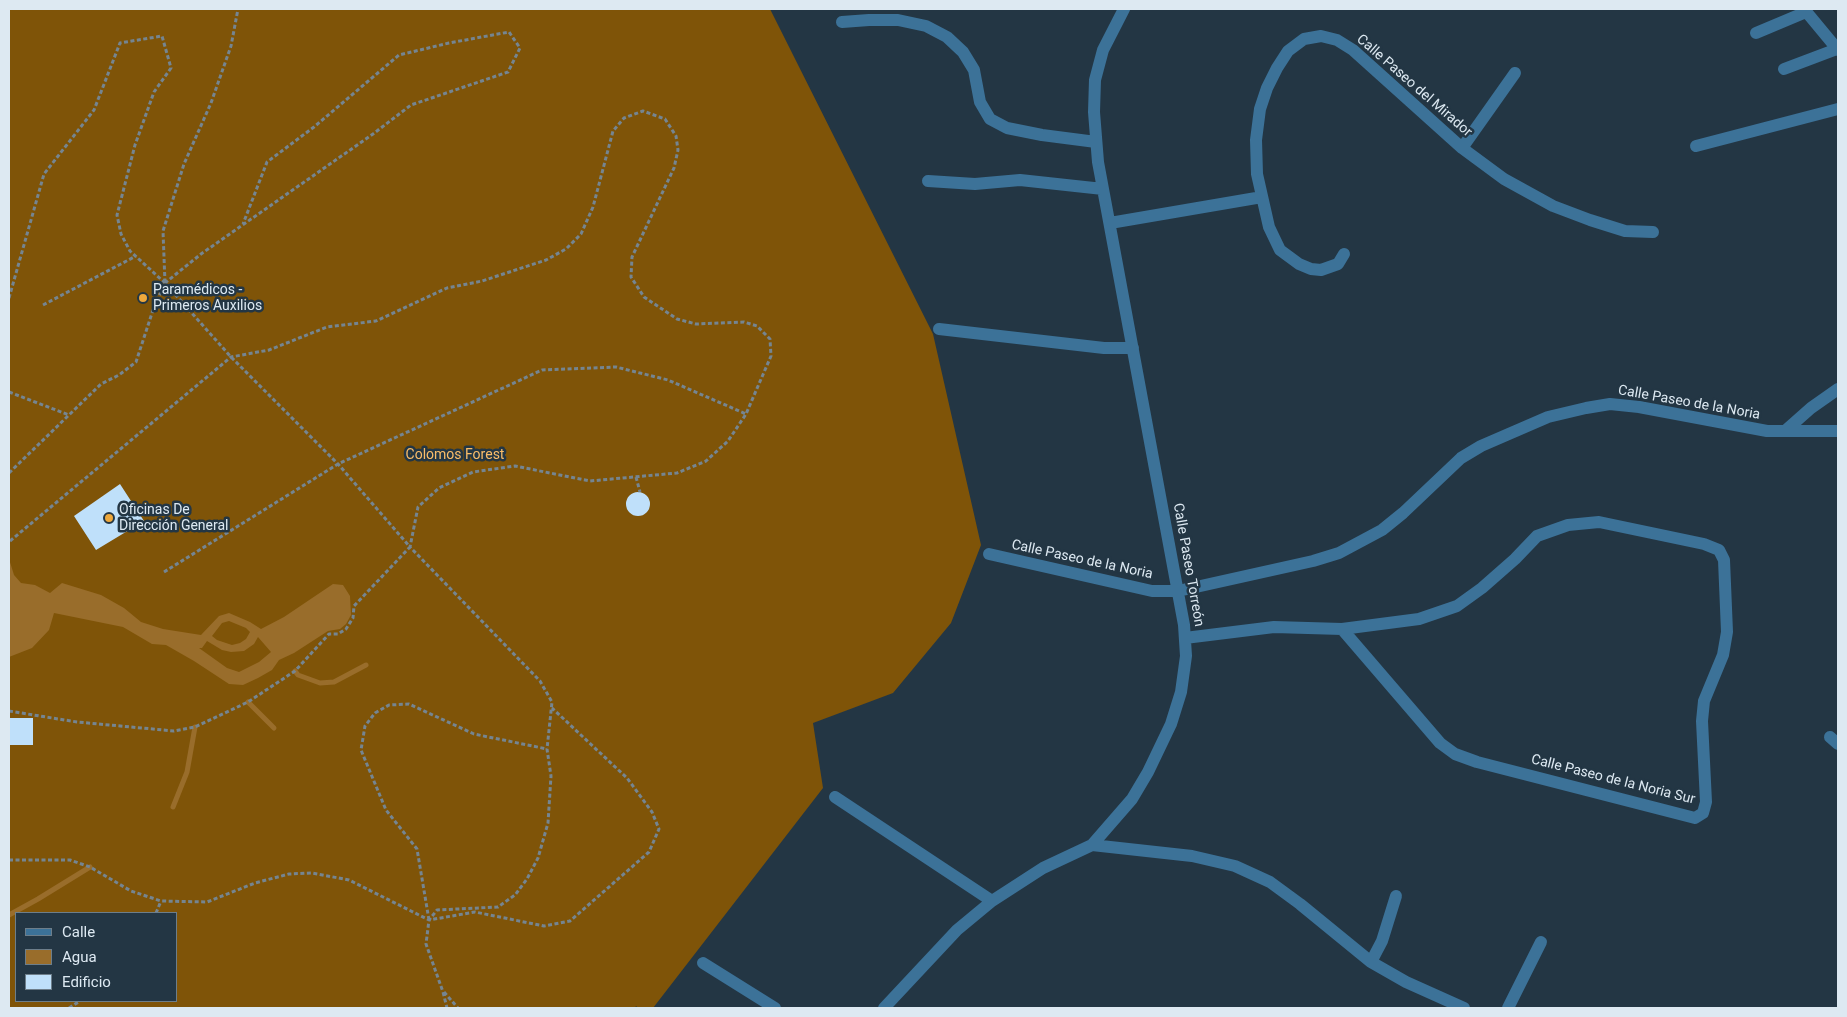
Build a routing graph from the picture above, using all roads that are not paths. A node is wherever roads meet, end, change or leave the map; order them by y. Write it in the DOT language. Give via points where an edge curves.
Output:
graph roads {
  1 [pos="1124,9"];
  2 [pos="1805,10"];
  3 [pos="842,22"];
  4 [pos="1756,33"];
  5 [pos="1838,50"];
  6 [pos="1784,69"];
  7 [pos="1515,73"];
  8 [pos="1838,109"];
  9 [pos="1096,142"];
  10 [pos="1696,146"];
  11 [pos="1462,148"];
  12 [pos="928,181"];
  13 [pos="1103,189"];
  14 [pos="1262,197"];
  15 [pos="1110,223"];
  16 [pos="1653,232"];
  17 [pos="1344,254"];
  18 [pos="939,329"];
  19 [pos="1133,348"];
  20 [pos="1838,389"];
  21 [pos="1785,431"];
  22 [pos="1838,431"];
  23 [pos="989,554"];
  24 [pos="1178,591"];
  25 [pos="1342,629"];
  26 [pos="1185,638"];
  27 [pos="835,797"];
  28 [pos="1092,844"];
  29 [pos="1396,896"];
  30 [pos="992,901"];
  31 [pos="1541,942"];
  32 [pos="1371,962"];
  33 [pos="703,963"];
  34 [pos="775,1008"];
  35 [pos="884,1008"];
  36 [pos="1464,1008"];
  37 [pos="1508,1008"];
  1 -- 9 [label="street, Calle Paseo Torreón" via="1104,50 1095,80"];
  2 -- 4 [label="street"];
  2 -- 5 [label="street"];
  3 -- 9 [label="street" via="898,20 926,26 947,37 963,52 974,70 980,102 990,119 1007,128"];
  5 -- 6 [label="street"];
  7 -- 11 [label="street"];
  8 -- 10 [label="street"];
  9 -- 13 [label="street, Calle Paseo Torreón"];
  11 -- 14 [label="street, Calle Paseo del Mirador" via="1353,50 1321,36 1304,39 1288,51 1277,68 1260,109 1256,174"];
  11 -- 16 [label="street, Calle Paseo del Mirador" via="1504,179 1553,206 1625,230"];
  12 -- 13 [label="street" via="975,184 1020,180"];
  13 -- 15 [label="street, Calle Paseo Torreón"];
  14 -- 15 [label="street"];
  14 -- 17 [label="street, Calle Paseo del Mirador" via="1274,240 1288,257 1320,270 1338,264"];
  15 -- 19 [label="street, Calle Paseo Torreón"];
  18 -- 19 [label="street" via="1104,348"];
  19 -- 24 [label="street, Calle Paseo Torreón"];
  20 -- 21 [label="street"];
  21 -- 22 [label="street, Calle Paseo de la Noria"];
  21 -- 24 [label="street, Calle Paseo de la Noria" via="1767,431 1610,404 1548,417 1461,458 1403,513 1363,542 1313,561"];
  23 -- 24 [label="street, Calle Paseo de la Noria" via="1152,591"];
  24 -- 26 [label="street, Calle Paseo Torreón"];
  25 -- 25 [label="street, Calle Paseo de la Noria Sur" via="1440,743 1455,754 1695,818 1703,813 1706,802 1704,701 1723,655 1727,632 1724,560 1719,550 1599,522 1568,525 1536,536 1515,559 1457,606 1419,619"];
  25 -- 26 [label="street" via="1274,627"];
  26 -- 28 [label="street, Calle Paseo Torreón" via="1186,656 1180,692 1156,758 1132,799"];
  27 -- 30 [label="street"];
  28 -- 30 [label="street, Calle Paseo Torreón" via="1043,868"];
  28 -- 32 [label="street" via="1192,856 1235,866 1270,882"];
  29 -- 32 [label="street" via="1382,941"];
  30 -- 35 [label="street, Calle Paseo Torreón" via="958,930"];
  31 -- 37 [label="street"];
  32 -- 36 [label="street"];
  33 -- 34 [label="street"];
}
